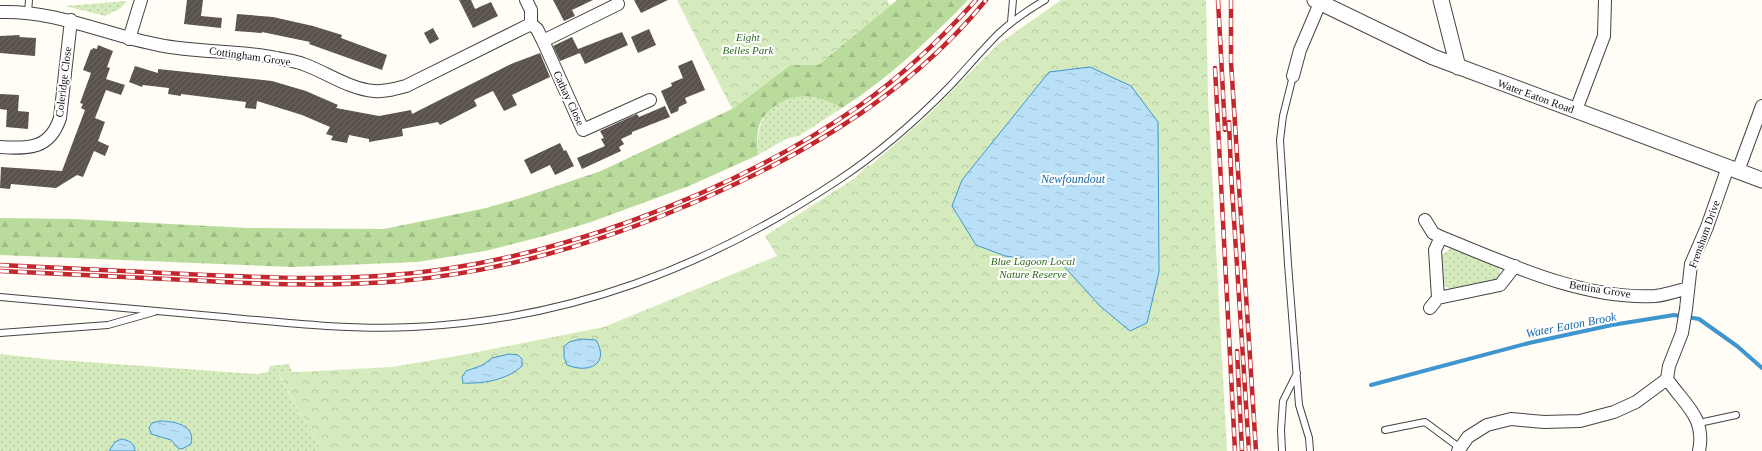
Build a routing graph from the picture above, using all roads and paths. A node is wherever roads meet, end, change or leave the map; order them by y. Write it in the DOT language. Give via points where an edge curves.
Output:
graph roads {
  1 [pos="29,0"];
  2 [pos="141,0"];
  3 [pos="526,0"];
  4 [pos="1013,0"];
  5 [pos="1044,0"];
  6 [pos="1441,0"];
  7 [pos="1605,0"];
  8 [pos="1318,1"];
  9 [pos="618,4"];
  10 [pos="0,12"];
  11 [pos="28,13"];
  12 [pos="71,20"];
  13 [pos="1011,22"];
  14 [pos="531,24"];
  15 [pos="129,38"];
  16 [pos="543,41"];
  17 [pos="1458,67"];
  18 [pos="1293,76"];
  19 [pos="650,100"];
  20 [pos="1762,106"];
  21 [pos="1576,110"];
  22 [pos="0,147"];
  23 [pos="1733,169"];
  24 [pos="1762,180"];
  25 [pos="1425,220"];
  26 [pos="1441,237"];
  27 [pos="1515,266"];
  28 [pos="1688,288"];
  29 [pos="0,297"];
  30 [pos="1438,298"];
  31 [pos="1430,308"];
  32 [pos="158,311"];
  33 [pos="0,333"];
  34 [pos="1297,373"];
  35 [pos="1667,379"];
  36 [pos="1736,414"];
  37 [pos="1699,423"];
  38 [pos="1385,430"];
  39 [pos="1459,449"];
  40 [pos="1282,451"];
  41 [pos="1310,451"];
  42 [pos="1699,451"];
  1 -- 11 [label="lane"];
  2 -- 15 [label="street"];
  3 -- 14 [label="street" via="531,10"];
  4 -- 13 [label="lane"];
  5 -- 13 [label="lane"];
  6 -- 17 [label="street"];
  7 -- 21 [label="street" via="1604,36"];
  8 -- 17 [label="street, Water Eaton Road" via="1412,48"];
  8 -- 18 [label="street"];
  9 -- 16 [label="street"];
  10 -- 11 [label="street, Cottingham Grove"];
  11 -- 12 [label="street, Cottingham Grove"];
  12 -- 15 [label="street, Cottingham Grove"];
  12 -- 22 [label="street, Coleridge Close" via="60,118 56,130 48,140 35,146"];
  13 -- 32 [label="lane" via="917,118 843,177 794,209 729,245 696,261 622,288 585,300 520,315 414,327 345,327"];
  14 -- 15 [label="street, Cottingham Grove" via="406,86 390,91 356,88 303,64 275,57 161,46"];
  14 -- 16 [label="street, Cathay Close" via="537,29"];
  16 -- 19 [label="street, Cathay Close" via="583,130"];
  17 -- 21 [label="street, Water Eaton Road"];
  18 -- 34 [label="lane" via="1280,140"];
  20 -- 23 [label="street, Frensham Drive"];
  21 -- 23 [label="street, Water Eaton Road"];
  23 -- 24 [label="street, Water Eaton Road"];
  23 -- 28 [label="street, Frensham Drive" via="1691,264"];
  25 -- 26 [label="street, Bettina Grove" via="1433,233"];
  26 -- 27 [label="street, Bettina Grove"];
  26 -- 30 [label="street" via="1435,250"];
  27 -- 28 [label="street, Bettina Grove" via="1556,282 1615,294 1655,296"];
  27 -- 30 [label="street" via="1500,285"];
  28 -- 35 [label="street, Frensham Drive" via="1682,334 1668,366"];
  29 -- 32 [label="lane"];
  30 -- 31 [label="street"];
  32 -- 33 [label="lane" via="108,325"];
  34 -- 40 [label="lane" via="1283,402"];
  34 -- 41 [label="lane" via="1299,405 1309,438"];
  35 -- 37 [label="street" via="1688,404"];
  35 -- 39 [label="street" via="1636,402 1614,412 1580,421 1544,422 1511,418 1487,425 1468,437"];
  36 -- 37 [label="lane"];
  37 -- 42 [label="street" via="1702,439"];
  38 -- 39 [label="lane" via="1425,422"];
}
